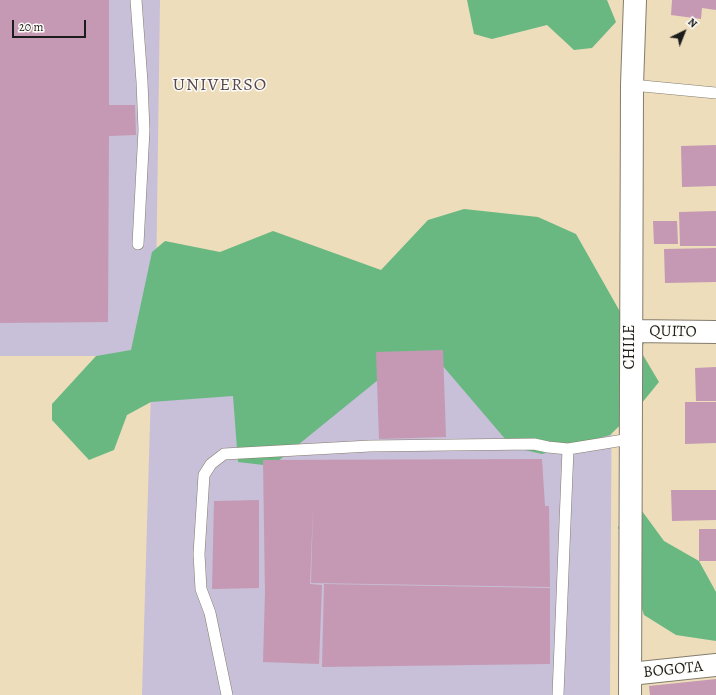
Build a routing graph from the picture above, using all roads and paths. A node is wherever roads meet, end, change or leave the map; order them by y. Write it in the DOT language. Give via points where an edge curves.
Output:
graph roads {
  1 [pos="136,0"];
  2 [pos="635,0"];
  3 [pos="632,85"];
  4 [pos="716,93"];
  5 [pos="138,244"];
  6 [pos="631,331"];
  7 [pos="716,332"];
  8 [pos="630,439"];
  9 [pos="568,449"];
  10 [pos="716,665"];
  11 [pos="630,684"];
  12 [pos="227,695"];
  13 [pos="558,695"];
  1 -- 5 [label="lane" via="144,130"];
  2 -- 3 [label="street, CHILE"];
  3 -- 4 [label="lane"];
  3 -- 6 [label="street, CHILE"];
  6 -- 7 [label="street, QUITO"];
  6 -- 8 [label="street, CHILE"];
  8 -- 9 [label="lane"];
  8 -- 11 [label="street, CHILE"];
  9 -- 12 [label="lane" via="534,444 370,446 224,454 211,464 204,475 199,554 201,589 210,613"];
  9 -- 13 [label="lane"];
  10 -- 11 [label="street, BOGOTA"];
}
